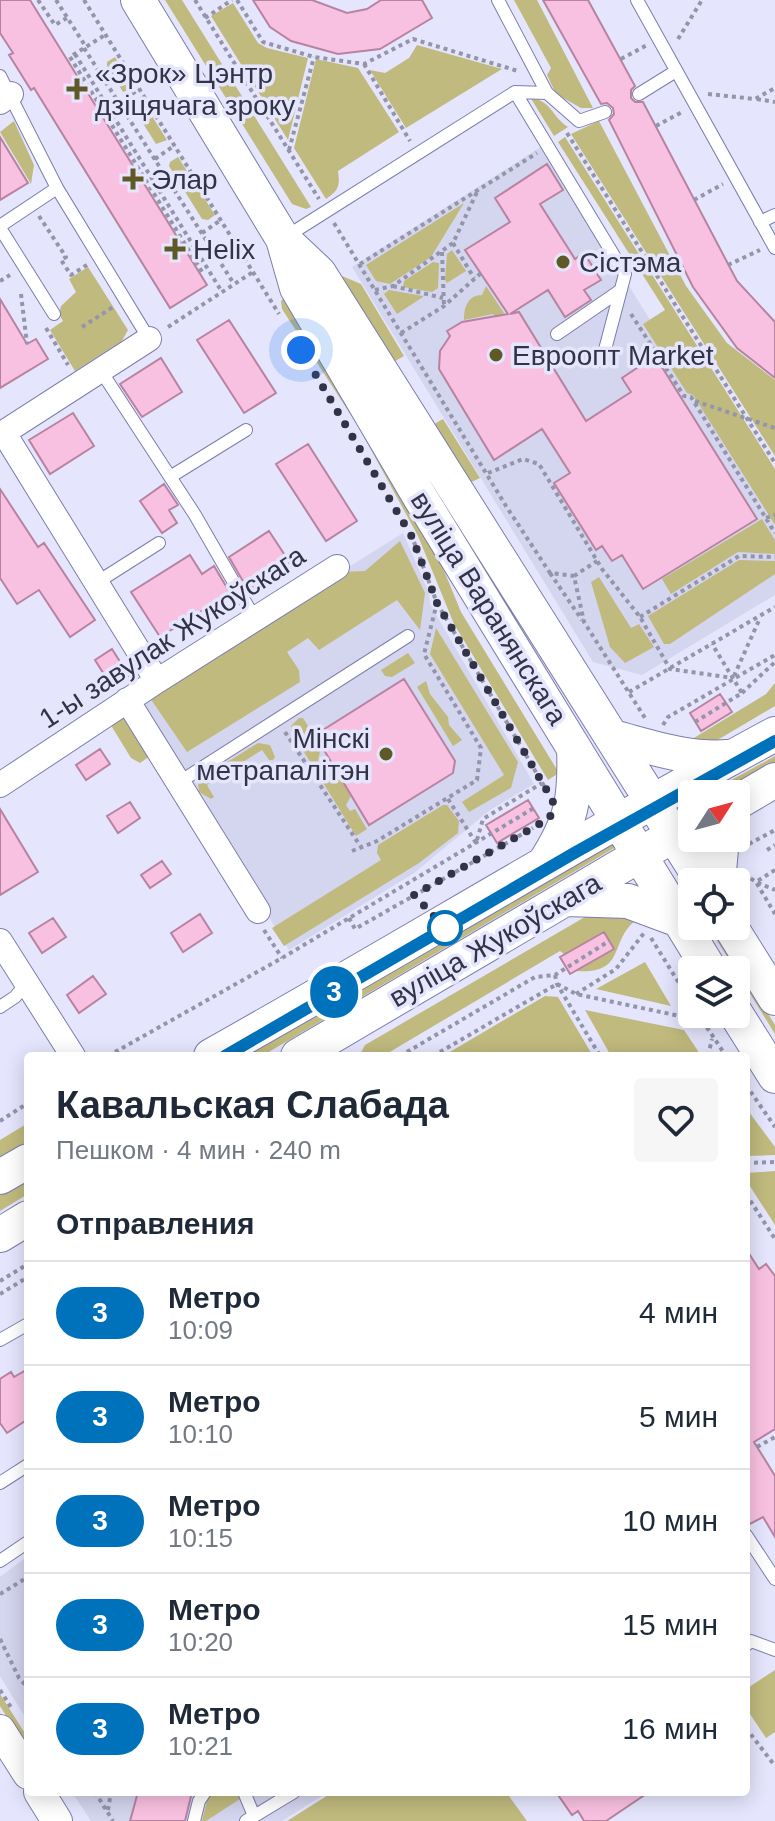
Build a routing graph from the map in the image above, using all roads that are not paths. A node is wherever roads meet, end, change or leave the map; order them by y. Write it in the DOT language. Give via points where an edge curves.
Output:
graph roads {
  1 [pos="138,0"];
  2 [pos="498,0"];
  3 [pos="637,0"];
  4 [pos="676,71"];
  5 [pos="4,91"];
  6 [pos="515,92"];
  7 [pos="547,93"];
  8 [pos="639,94"];
  9 [pos="605,112"];
  10 [pos="57,188"];
  11 [pos="775,215"];
  12 [pos="760,222"];
  13 [pos="0,227"];
  14 [pos="283,239"];
  15 [pos="769,248"];
  16 [pos="620,295"];
  17 [pos="54,314"];
  18 [pos="557,334"];
  19 [pos="149,339"];
  20 [pos="602,361"];
  21 [pos="101,371"];
  22 [pos="246,430"];
  23 [pos="2,434"];
  24 [pos="170,477"];
  25 [pos="159,543"];
  26 [pos="337,567"];
  27 [pos="96,583"];
  28 [pos="255,619"];
  29 [pos="408,636"];
  30 [pos="157,681"];
  31 [pos="127,700"];
  32 [pos="775,734"];
  33 [pos="612,737"];
  34 [pos="573,745"];
  35 [pos="732,757"];
  36 [pos="178,783"];
  37 [pos="0,785"];
  38 [pos="652,801"];
  39 [pos="620,820"];
  40 [pos="678,826"];
  41 [pos="678,834"];
  42 [pos="642,855"];
  43 [pos="544,864"];
  44 [pos="565,899"];
  45 [pos="258,911"];
  46 [pos="678,914"];
  47 [pos="678,920"];
  48 [pos="739,940"];
  49 [pos="0,941"];
  50 [pos="27,983"];
  51 [pos="775,998"];
  52 [pos="0,1007"];
  53 [pos="745,1028"];
  54 [pos="324,1047"];
  55 [pos="70,1052"];
  56 [pos="218,1052"];
  57 [pos="775,1076"];
  58 [pos="24,1163"];
  59 [pos="0,1177"];
  60 [pos="24,1220"];
  61 [pos="0,1235"];
  62 [pos="24,1326"];
  63 [pos="0,1340"];
  64 [pos="24,1468"];
  65 [pos="0,1483"];
  66 [pos="750,1541"];
  67 [pos="24,1545"];
  68 [pos="0,1561"];
  69 [pos="775,1579"];
  70 [pos="750,1642"];
  71 [pos="775,1650"];
  72 [pos="0,1730"];
  73 [pos="24,1768"];
  74 [pos="41,1796"];
  75 [pos="202,1796"];
  76 [pos="245,1796"];
  77 [pos="287,1796"];
  78 [pos="250,1818"];
  79 [pos="57,1821"];
  80 [pos="194,1821"];
  1 -- 14 [label="main road, вуліца Варанянскага"];
  2 -- 7 [label="lane"];
  3 -- 4 [label="lane"];
  4 -- 8 [label="lane"];
  4 -- 12 [label="lane"];
  5 -- 10 [label="lane"];
  6 -- 7 [label="lane"];
  6 -- 14 [label="lane"];
  6 -- 16 [label="lane" via="625,274"];
  7 -- 9 [label="lane" via="579,121"];
  10 -- 13 [label="lane"];
  10 -- 19 [label="lane"];
  11 -- 12 [label="lane"];
  12 -- 15 [label="lane"];
  13 -- 17 [label="lane"];
  14 -- 33 [label="main road, вуліца Варанянскага" via="319,273"];
  14 -- 34 [label="main road, вуліца Варанянскага" via="297,288"];
  16 -- 18 [label="lane"];
  16 -- 20 [label="lane"];
  19 -- 21 [label="street"];
  21 -- 23 [label="street"];
  21 -- 24 [label="lane"];
  22 -- 24 [label="lane"];
  23 -- 27 [label="street"];
  24 -- 28 [label="lane"];
  25 -- 27 [label="lane"];
  26 -- 28 [label="street, 1-ы завулак Жукоўскага"];
  27 -- 30 [label="street"];
  28 -- 30 [label="street, 1-ы завулак Жукоўскага"];
  29 -- 36 [label="lane"];
  30 -- 31 [label="street, 1-ы завулак Жукоўскага"];
  31 -- 36 [label="street"];
  31 -- 37 [label="street, 1-ы завулак Жукоўскага"];
  32 -- 35 [label="main road, вуліца Жукоўскага"];
  33 -- 35 [label="main road" via="683,756"];
  33 -- 38 [label="main road, вуліца Варанянскага"];
  34 -- 39 [label="main road, вуліца Варанянскага"];
  34 -- 43 [label="main road" via="575,787 569,819"];
  35 -- 38 [label="main road, вуліца Жукоўскага"];
  36 -- 45 [label="street"];
  38 -- 39 [label="main road, вуліца Жукоўскага"];
  38 -- 40 [label="main road, вуліца Варанянскага"];
  39 -- 42 [label="main road, вуліца Варанянскага"];
  39 -- 43 [label="main road, вуліца Жукоўскага"];
  41 -- 42 [label="main road, вуліца Жукоўскага"];
  42 -- 44 [label="main road, вуліца Жукоўскага"];
  42 -- 46 [label="main road, вуліца Варанянскага"];
  43 -- 56 [label="main road, вуліца Жукоўскага"];
  44 -- 47 [label="main road" via="628,901"];
  44 -- 54 [label="main road, вуліца Жукоўскага"];
  48 -- 51 [label="main road"];
  49 -- 50 [label="street"];
  50 -- 52 [label="lane"];
  50 -- 55 [label="street"];
  53 -- 57 [label="main road"];
  58 -- 59 [label="main road"];
  60 -- 61 [label="main road"];
  62 -- 63 [label="lane"];
  64 -- 65 [label="lane"];
  66 -- 69 [label="lane"];
  67 -- 68 [label="lane"];
  70 -- 71 [label="lane"];
  72 -- 73 [label="street"];
  74 -- 79 [label="street"];
  75 -- 80 [label="lane"];
  76 -- 78 [label="lane"];
  77 -- 78 [label="lane"];
}
